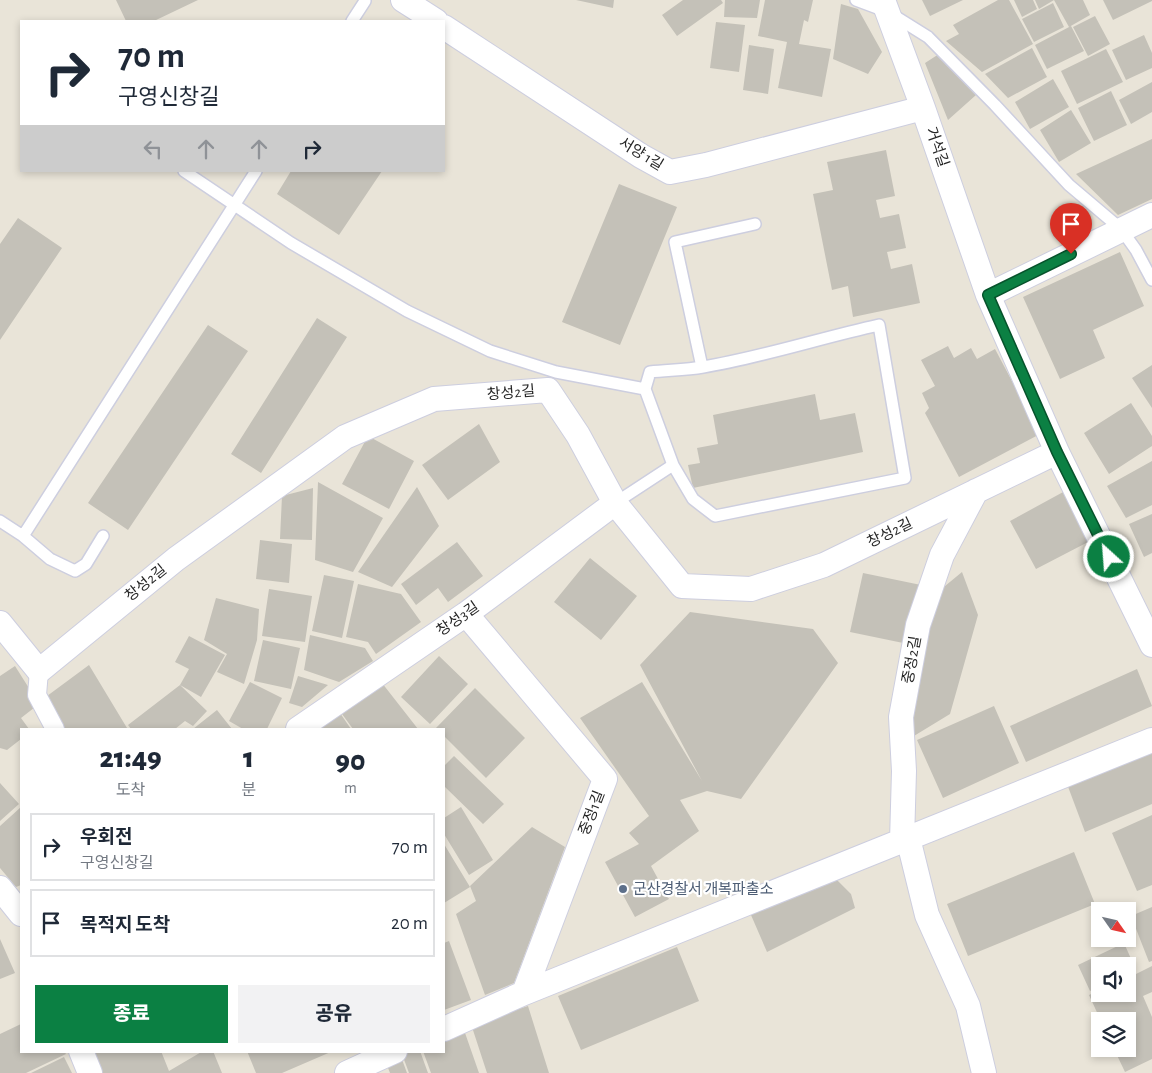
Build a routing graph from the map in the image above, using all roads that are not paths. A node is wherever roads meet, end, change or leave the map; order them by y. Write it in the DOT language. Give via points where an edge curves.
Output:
graph roads {
  1 [pos="403,0"];
  2 [pos="856,0"];
  3 [pos="365,1"];
  4 [pos="886,6"];
  5 [pos="353,20"];
  6 [pos="434,20"];
  7 [pos="445,28"];
  8 [pos="923,108"];
  9 [pos="185,172"];
  10 [pos="255,172"];
  11 [pos="234,205"];
  12 [pos="1152,215"];
  13 [pos="755,224"];
  14 [pos="1121,229"];
  15 [pos="1152,280"];
  16 [pos="988,295"];
  17 [pos="702,367"];
  18 [pos="645,389"];
  19 [pos="1057,452"];
  20 [pos="673,466"];
  21 [pos="976,491"];
  22 [pos="615,502"];
  23 [pos="0,521"];
  24 [pos="23,536"];
  25 [pos="103,536"];
  26 [pos="466,614"];
  27 [pos="0,623"];
  28 [pos="1152,645"];
  29 [pos="39,671"];
  30 [pos="55,728"];
  31 [pos="299,728"];
  32 [pos="1152,740"];
  33 [pos="905,840"];
  34 [pos="0,888"];
  35 [pos="16,913"];
  36 [pos="524,992"];
  37 [pos="445,1029"];
  38 [pos="82,1053"];
  39 [pos="391,1053"];
  40 [pos="90,1073"];
  41 [pos="347,1073"];
  42 [pos="984,1073"];
  1 -- 6 [label="street"];
  2 -- 4 [label="lane"];
  3 -- 5 [label="lane"];
  4 -- 8 [label="street, 거석길"];
  4 -- 14 [label="lane" via="928,37 1069,185"];
  7 -- 8 [label="street, 서양 1길" via="670,172"];
  8 -- 16 [label="street, 거석길"];
  9 -- 11 [label="lane"];
  10 -- 11 [label="lane"];
  11 -- 18 [label="lane" via="291,243 407,311 490,351 556,372"];
  11 -- 24 [label="lane"];
  12 -- 14 [label="street"];
  13 -- 17 [label="lane" via="675,242"];
  14 -- 15 [label="lane"];
  14 -- 16 [label="street"];
  16 -- 19 [label="street, 거석길"];
  17 -- 18 [label="lane" via="650,372"];
  17 -- 20 [label="lane" via="879,325 905,478 715,516 693,499"];
  18 -- 20 [label="lane"];
  19 -- 21 [label="street, 창성2길"];
  19 -- 28 [label="street, 거석길"];
  20 -- 22 [label="lane"];
  21 -- 22 [label="street, 창성2길" via="824,565 751,589 682,586"];
  21 -- 33 [label="street, 중정2길" via="942,555 918,625 901,717"];
  22 -- 26 [label="street, 창성3길"];
  22 -- 29 [label="street, 창성2길" via="578,435 548,390 434,399 345,437 176,559"];
  23 -- 24 [label="lane"];
  24 -- 25 [label="lane" via="50,558 75,571 86,564"];
  26 -- 31 [label="street, 창성3길"];
  26 -- 36 [label="street, 중정1길" via="605,779"];
  27 -- 29 [label="street"];
  29 -- 30 [label="street" via="37,695"];
  32 -- 33 [label="street"];
  33 -- 36 [label="street"];
  33 -- 42 [label="street, 중정2길" via="927,915 968,1006"];
  34 -- 35 [label="street"];
  36 -- 37 [label="street"];
  38 -- 40 [label="street"];
  39 -- 41 [label="street"];
}
